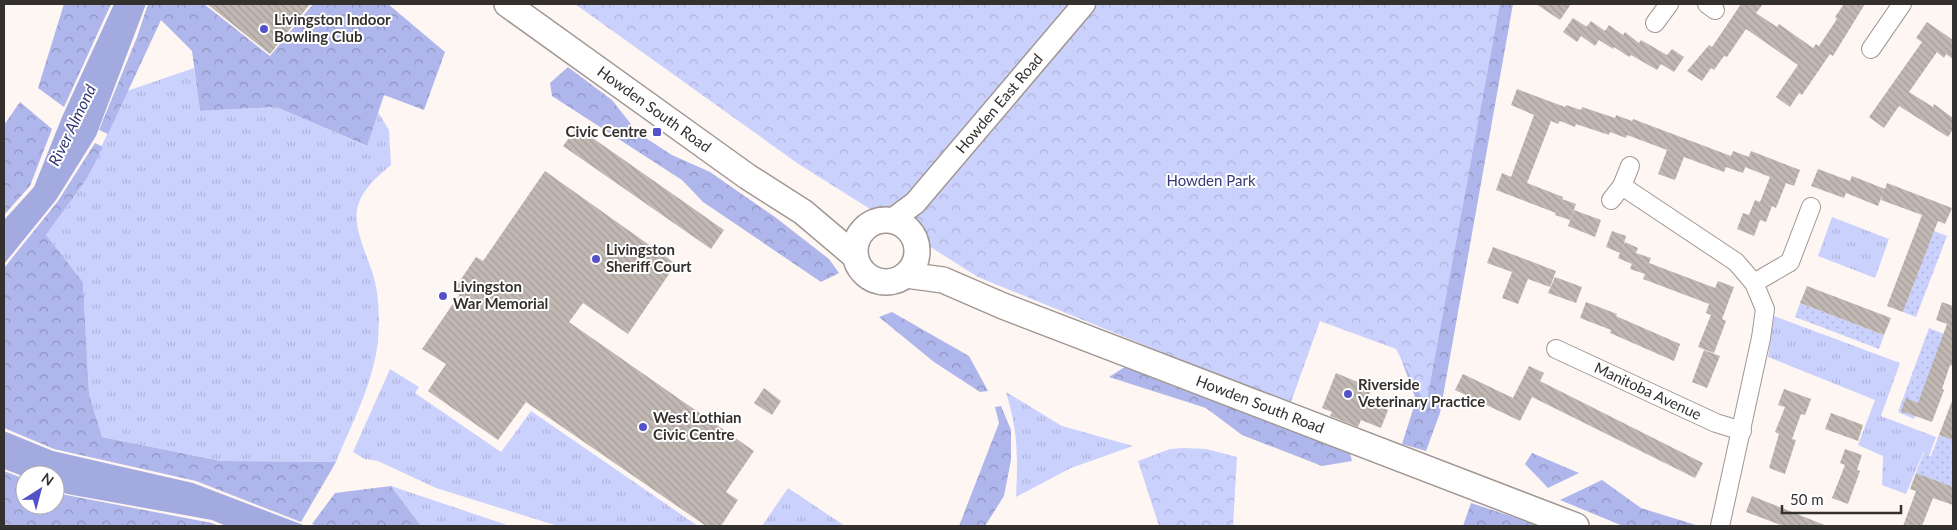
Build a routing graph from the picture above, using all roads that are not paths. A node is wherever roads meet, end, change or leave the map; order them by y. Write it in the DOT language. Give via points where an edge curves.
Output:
graph roads {
  1 [pos="508,4"];
  2 [pos="1084,4"];
  3 [pos="1669,4"];
  4 [pos="1902,4"];
  5 [pos="1655,23"];
  6 [pos="1872,49"];
  7 [pos="1630,166"];
  8 [pos="1622,186"];
  9 [pos="1611,200"];
  10 [pos="1811,207"];
  11 [pos="802,212"];
  12 [pos="900,225"];
  13 [pos="863,230"];
  14 [pos="917,253"];
  15 [pos="855,256"];
  16 [pos="906,275"];
  17 [pos="943,280"];
  18 [pos="1754,283"];
  19 [pos="1556,349"];
  20 [pos="1742,431"];
  21 [pos="1576,526"];
  22 [pos="1720,526"];
  1 -- 11 [label="main road, Howden South Road" via="748,177"];
  2 -- 12 [label="street, Howden East Road" via="915,203"];
  3 -- 5 [label="street"];
  4 -- 6 [label="street"];
  7 -- 8 [label="street"];
  8 -- 9 [label="street"];
  8 -- 18 [label="street" via="1736,262"];
  10 -- 18 [label="street" via="1794,234 1790,262"];
  11 -- 13 [label="main road, Howden South Road"];
  11 -- 15 [label="main road, Howden South Road"];
  12 -- 13 [label="main road" via="876,222"];
  12 -- 14 [label="main road, Howden South Road" via="914,236"];
  13 -- 15 [label="main road" via="855,247"];
  14 -- 16 [label="main road" via="914,265"];
  14 -- 17 [label="main road, Howden South Road"];
  15 -- 16 [label="main road, Howden South Road" via="863,272 878,281 897,280"];
  16 -- 17 [label="main road, Howden South Road"];
  17 -- 21 [label="main road, Howden South Road"];
  18 -- 20 [label="street" via="1765,309"];
  19 -- 20 [label="street, Manitoba Avenue" via="1716,423"];
  20 -- 22 [label="street"];
}
